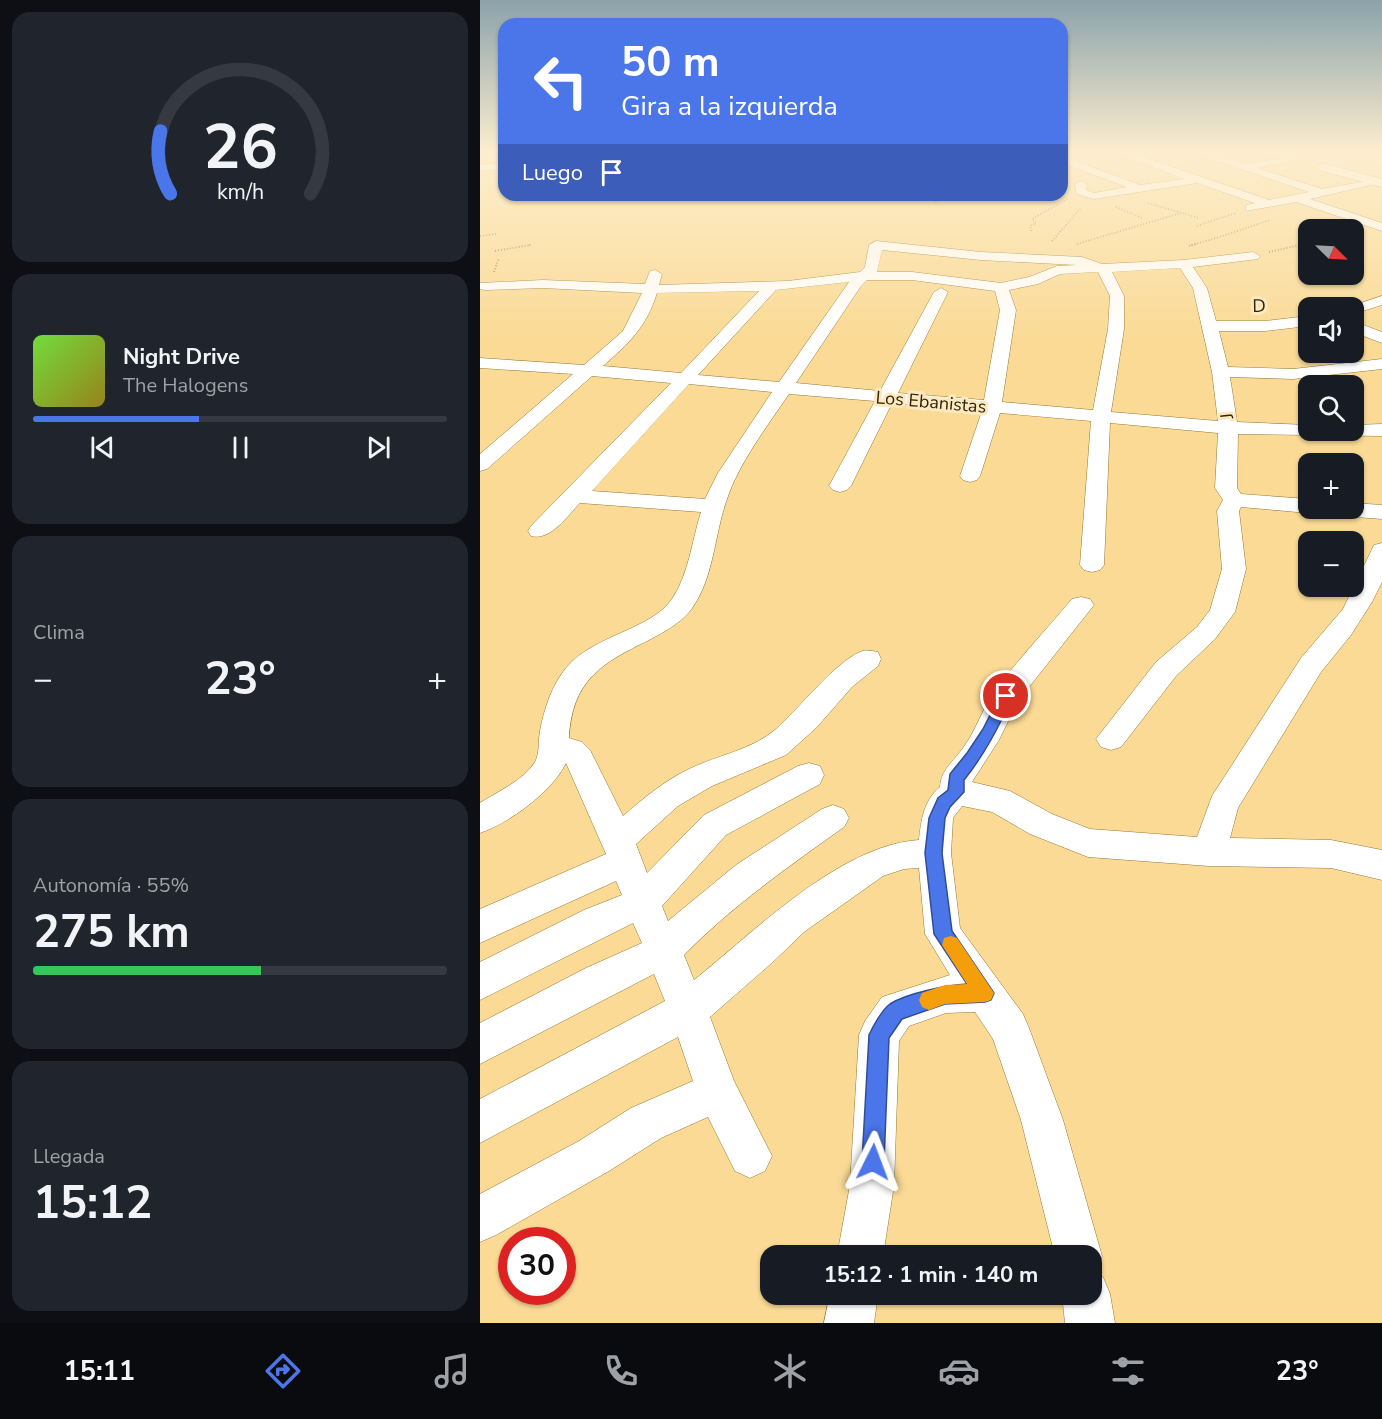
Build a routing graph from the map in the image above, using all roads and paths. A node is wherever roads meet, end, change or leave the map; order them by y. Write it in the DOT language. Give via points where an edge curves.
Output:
graph roads {
  1 [pos="1039,215"];
  2 [pos="1074,215"];
  3 [pos="1135,215"];
  4 [pos="1175,215"];
  5 [pos="1187,215"];
  6 [pos="1229,215"];
  7 [pos="1345,215"];
  8 [pos="1142,218"];
  9 [pos="1199,218"];
  10 [pos="1274,219"];
  11 [pos="1197,226"];
  12 [pos="1382,227"];
  13 [pos="1031,231"];
  14 [pos="497,234"];
  15 [pos="480,236"];
  16 [pos="1052,241"];
  17 [pos="1077,244"];
  18 [pos="531,245"];
  19 [pos="1298,245"];
  20 [pos="1189,246"];
  21 [pos="495,251"];
  22 [pos="1253,256"];
  23 [pos="1184,264"];
  24 [pos="1103,269"];
  25 [pos="862,276"];
  26 [pos="653,281"];
  27 [pos="485,286"];
  28 [pos="772,286"];
  29 [pos="1001,287"];
  30 [pos="941,292"];
  31 [pos="1382,300"];
  32 [pos="1364,306"];
  33 [pos="1298,322"];
  34 [pos="1211,326"];
  35 [pos="1364,331"];
  36 [pos="1382,338"];
  37 [pos="480,363"];
  38 [pos="1382,364"];
  39 [pos="588,370"];
  40 [pos="1221,372"];
  41 [pos="682,379"];
  42 [pos="781,389"];
  43 [pos="885,398"];
  44 [pos="992,408"];
  45 [pos="1101,417"];
  46 [pos="1228,428"];
  47 [pos="1382,430"];
  48 [pos="480,465"];
  49 [pos="970,476"];
  50 [pos="840,486"];
  51 [pos="575,496"];
  52 [pos="1234,500"];
  53 [pos="1298,505"];
  54 [pos="712,506"];
  55 [pos="1364,511"];
  56 [pos="1382,512"];
  57 [pos="539,531"];
  58 [pos="1382,550"];
  59 [pos="1092,565"];
  60 [pos="1081,605"];
  61 [pos="868,659"];
  62 [pos="1111,739"];
  63 [pos="554,749"];
  64 [pos="809,776"];
  65 [pos="956,792"];
  66 [pos="833,818"];
  67 [pos="480,820"];
  68 [pos="622,850"];
  69 [pos="1209,852"];
  70 [pos="934,853"];
  71 [pos="1382,865"];
  72 [pos="642,903"];
  73 [pos="480,926"];
  74 [pos="662,952"];
  75 [pos="480,982"];
  76 [pos="985,993"];
  77 [pos="688,1010"];
  78 [pos="480,1044"];
  79 [pos="717,1092"];
  80 [pos="480,1122"];
  81 [pos="750,1155"];
  82 [pos="480,1219"];
  83 [pos="862,1245"];
  84 [pos="1076,1245"];
  85 [pos="852,1305"];
  86 [pos="1088,1305"];
  87 [pos="849,1323"];
  88 [pos="1090,1323"];
  1 -- 13 [label="path" via="1032,219 1036,223 1030,226"];
  2 -- 16 [label="path"];
  3 -- 8 [label="path"];
  4 -- 17 [label="path"];
  5 -- 9 [label="path"];
  6 -- 11 [label="path"];
  7 -- 12 [label="street"];
  10 -- 20 [label="path" via="1232,236"];
  14 -- 15 [label="path"];
  18 -- 21 [label="path"];
  19 -- 22 [label="path"];
  22 -- 23 [label="street"];
  23 -- 24 [label="street"];
  23 -- 34 [label="street, J" via="1200,288"];
  24 -- 25 [label="street" via="1066,259 981,256 876,245 872,269"];
  24 -- 29 [label="street" via="1057,270 1033,281"];
  24 -- 45 [label="street" via="1117,296 1116,329"];
  25 -- 28 [label="street"];
  25 -- 29 [label="street" via="912,276"];
  25 -- 42 [label="street"];
  26 -- 27 [label="street"];
  26 -- 28 [label="street" via="679,290"];
  26 -- 39 [label="street" via="633,329"];
  28 -- 41 [label="street"];
  29 -- 44 [label="street" via="1008,310"];
  30 -- 43 [label="street"];
  31 -- 32 [label="street"];
  33 -- 34 [label="street, D"];
  34 -- 40 [label="street, J"];
  35 -- 36 [label="street"];
  37 -- 39 [label="street, Los Ebanistas"];
  38 -- 40 [label="street" via="1293,374"];
  39 -- 41 [label="street, Los Ebanistas"];
  39 -- 48 [label="street"];
  40 -- 46 [label="street, J"];
  41 -- 42 [label="street, Los Ebanistas"];
  41 -- 51 [label="street"];
  42 -- 43 [label="street, Los Ebanistas"];
  42 -- 54 [label="street"];
  43 -- 44 [label="street, Los Ebanistas"];
  43 -- 50 [label="street"];
  44 -- 45 [label="street, Los Ebanistas"];
  44 -- 49 [label="street"];
  45 -- 46 [label="street, Los Ebanistas"];
  45 -- 59 [label="street"];
  46 -- 47 [label="street, Los Ebanistas"];
  46 -- 52 [label="street, J" via="1226,488"];
  51 -- 54 [label="street"];
  51 -- 57 [label="street"];
  52 -- 53 [label="street"];
  52 -- 62 [label="street" via="1228,510 1234,568 1222,612 1206,633 1166,669"];
  54 -- 63 [label="street" via="692,585 681,606 667,618 611,646 577,673 554,729"];
  55 -- 56 [label="street"];
  58 -- 69 [label="street" via="1342,629 1311,665 1223,806"];
  60 -- 65 [label="street" via="1006,696 989,732 956,778"];
  61 -- 68 [label="street" via="775,747 701,777 667,797"];
  63 -- 67 [label="street" via="549,766 539,779"];
  63 -- 68 [label="street" via="571,750 579,758"];
  64 -- 72 [label="street" via="715,825"];
  65 -- 69 [label="street" via="999,800 1041,824 1088,843"];
  65 -- 70 [label="street" via="944,802 937,818"];
  66 -- 74 [label="street" via="748,876"];
  68 -- 72 [label="street"];
  68 -- 73 [label="street"];
  69 -- 71 [label="street" via="1330,854"];
  70 -- 76 [label="street" via="944,934"];
  70 -- 77 [label="street" via="904,855 872,865 791,920"];
  72 -- 74 [label="street"];
  72 -- 75 [label="street"];
  74 -- 77 [label="street"];
  74 -- 78 [label="street"];
  76 -- 83 [label="street" via="945,994 896,1011 879,1035 872,1185"];
  76 -- 84 [label="street" via="1009,1028 1035,1100"];
  77 -- 79 [label="street"];
  77 -- 80 [label="street"];
  79 -- 81 [label="street"];
  79 -- 82 [label="street" via="646,1124"];
  85 -- 87 [label="street"];
  86 -- 88 [label="street"];
}
